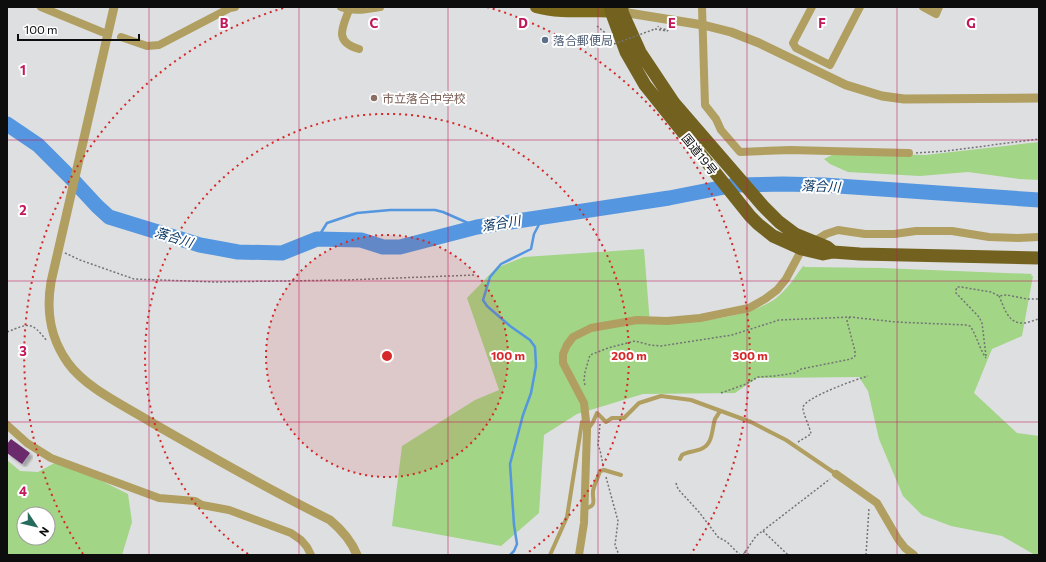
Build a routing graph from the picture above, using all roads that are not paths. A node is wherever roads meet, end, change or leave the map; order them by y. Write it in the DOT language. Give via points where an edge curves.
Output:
graph roads {
  1 [pos="41,7"];
  2 [pos="114,7"];
  3 [pos="235,7"];
  4 [pos="380,7"];
  5 [pos="536,7"];
  6 [pos="702,7"];
  7 [pos="812,7"];
  8 [pos="860,7"];
  9 [pos="923,7"];
  10 [pos="939,7"];
  11 [pos="345,8"];
  12 [pos="616,9"];
  13 [pos="702,26"];
  14 [pos="102,32"];
  15 [pos="121,37"];
  16 [pos="359,49"];
  17 [pos="1039,98"];
  18 [pos="909,153"];
  19 [pos="1039,237"];
  20 [pos="814,241"];
  21 [pos="802,249"];
  22 [pos="833,252"];
  23 [pos="1039,258"];
  24 [pos="720,411"];
  25 [pos="586,420"];
  26 [pos="7,425"];
  27 [pos="587,430"];
  28 [pos="680,459"];
  29 [pos="836,474"];
  30 [pos="621,475"];
  31 [pos="584,509"];
  32 [pos="311,555"];
  33 [pos="357,555"];
  34 [pos="550,555"];
  35 [pos="579,555"];
  36 [pos="914,555"];
  1 -- 14 [label="street"];
  2 -- 33 [label="street" via="48,301 49,316 59,348 68,364 100,391 238,472 330,520 341,528"];
  3 -- 15 [label="street" via="159,45 147,46"];
  4 -- 11 [label="street" via="364,10"];
  5 -- 12 [label="main road" via="566,12"];
  6 -- 13 [label="street"];
  7 -- 8 [label="street" via="793,43 796,48 830,65"];
  9 -- 10 [label="street" via="936,14"];
  11 -- 16 [label="street" via="342,38 350,47"];
  12 -- 13 [label="street"];
  12 -- 20 [label="highway, 国道19号" via="640,52 674,103 779,222 795,234"];
  12 -- 21 [label="highway, 国道19号" via="626,52 645,85 750,216 773,236"];
  13 -- 17 [label="street" via="731,32 846,85 882,96 904,99"];
  13 -- 18 [label="street" via="705,105 721,130 740,152 790,150"];
  19 -- 20 [label="street" via="989,237 952,231 865,234 838,230"];
  20 -- 21 [label="street"];
  20 -- 22 [label="highway, 国道19号"];
  21 -- 22 [label="highway, 国道19号" via="823,254"];
  21 -- 25 [label="street" via="786,280 777,290 749,308 700,318 637,320 591,328 573,337 563,354 563,363 584,402"];
  22 -- 23 [label="highway, 国道19号"];
  24 -- 27 [label="lane" via="691,400 661,396 639,403 624,418 612,418 606,422 597,413"];
  24 -- 28 [label="lane" via="705,448 686,452"];
  24 -- 29 [label="lane" via="751,422"];
  25 -- 27 [label="street"];
  25 -- 34 [label="lane" via="582,422 567,516"];
  26 -- 32 [label="street" via="27,443 51,458 159,498 195,501 202,505 236,512 291,533 301,540"];
  27 -- 31 [label="street"];
  29 -- 36 [label="street" via="877,503 898,539"];
  30 -- 31 [label="lane" via="600,471 593,491 594,504"];
  31 -- 35 [label="street"];
}
